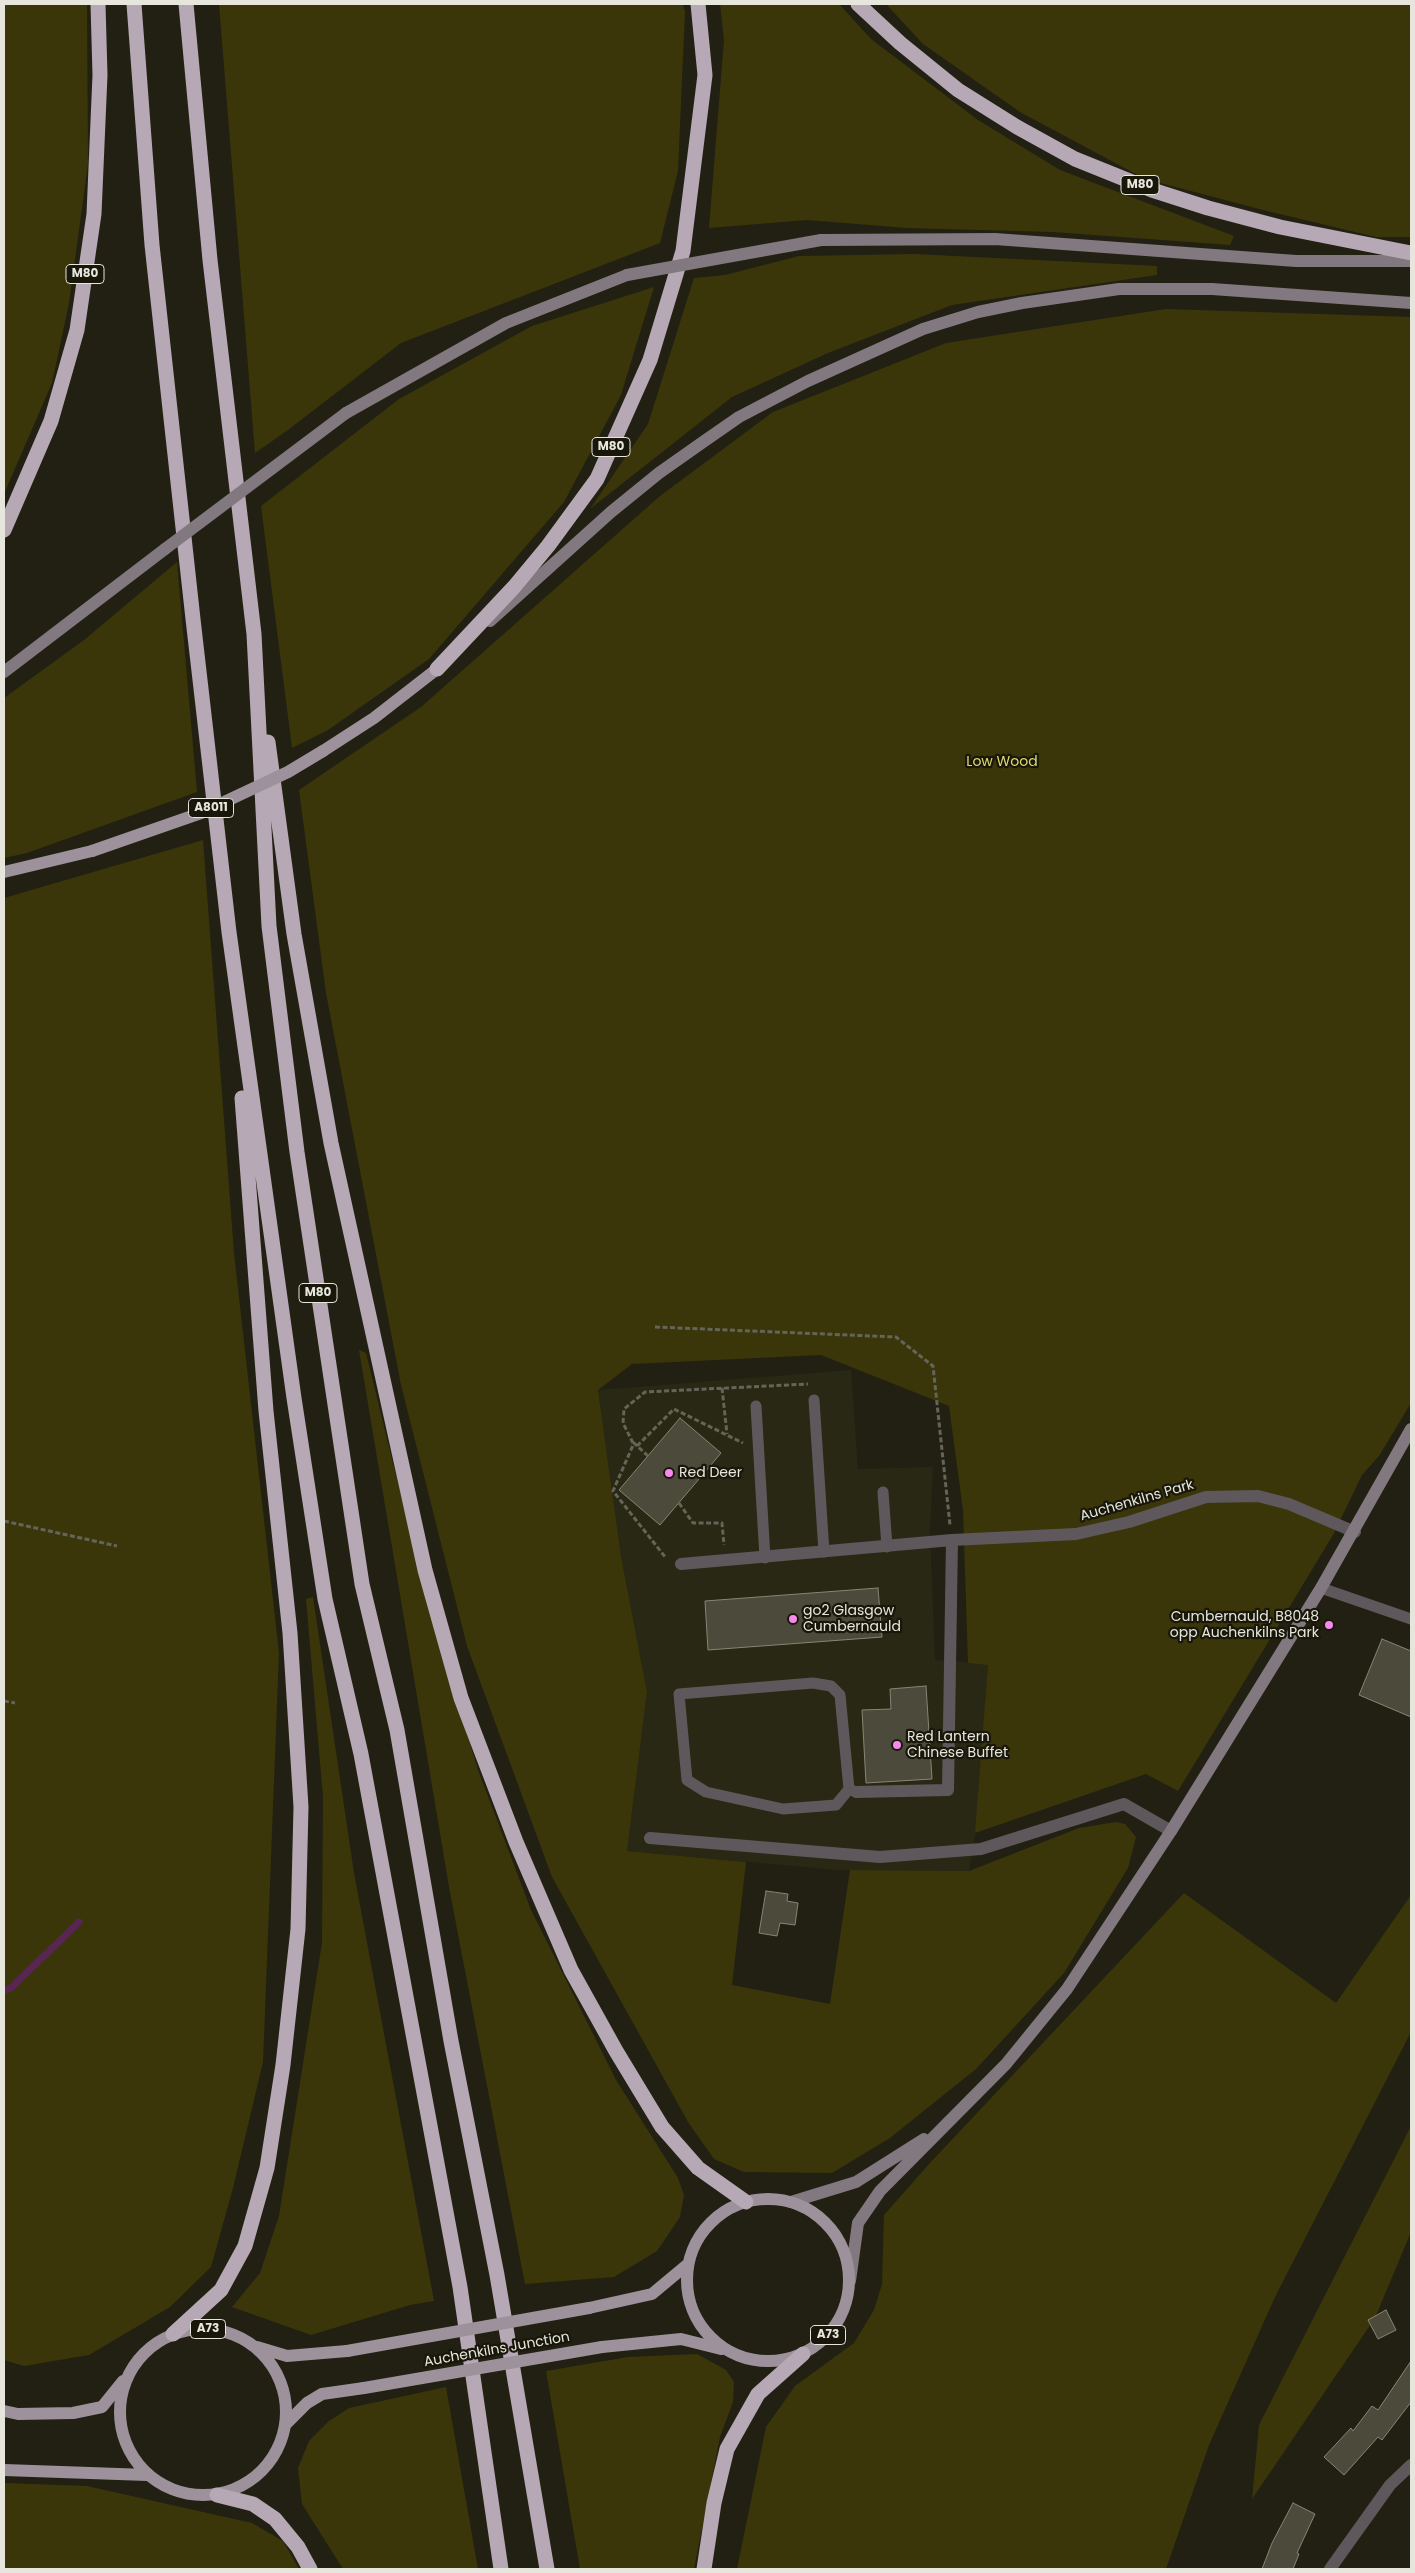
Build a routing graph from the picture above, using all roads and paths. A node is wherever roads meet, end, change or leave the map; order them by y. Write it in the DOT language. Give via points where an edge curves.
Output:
graph roads {
  1 [pos="98,4"];
  2 [pos="134,4"];
  3 [pos="186,4"];
  4 [pos="698,4"];
  5 [pos="858,4"];
  6 [pos="1411,253"];
  7 [pos="1411,261"];
  8 [pos="1411,303"];
  9 [pos="4,530"];
  10 [pos="254,634"];
  11 [pos="437,669"];
  12 [pos="4,672"];
  13 [pos="4,872"];
  14 [pos="229,932"];
  15 [pos="655,1326"];
  16 [pos="722,1388"];
  17 [pos="814,1400"];
  18 [pos="756,1406"];
  19 [pos="1411,1429"];
  20 [pos="727,1434"];
  21 [pos="635,1445"];
  22 [pos="758,1452"];
  23 [pos="648,1456"];
  24 [pos="883,1492"];
  25 [pos="679,1503"];
  26 [pos="4,1521"];
  27 [pos="1355,1532"];
  28 [pos="952,1540"];
  29 [pos="117,1546"];
  30 [pos="888,1547"];
  31 [pos="824,1552"];
  32 [pos="765,1558"];
  33 [pos="726,1560"];
  34 [pos="681,1564"];
  35 [pos="1321,1588"];
  36 [pos="1411,1620"];
  37 [pos="4,1702"];
  38 [pos="14,1703"];
  39 [pos="852,1791"];
  40 [pos="1171,1831"];
  41 [pos="650,1838"];
  42 [pos="939,2130"];
  43 [pos="746,2202"];
  44 [pos="791,2202"];
  45 [pos="688,2264"];
  46 [pos="850,2281"];
  47 [pos="173,2334"];
  48 [pos="254,2346"];
  49 [pos="724,2349"];
  50 [pos="803,2354"];
  51 [pos="127,2376"];
  52 [pos="4,2411"];
  53 [pos="286,2425"];
  54 [pos="1411,2465"];
  55 [pos="4,2470"];
  56 [pos="147,2475"];
  57 [pos="216,2495"];
  58 [pos="310,2569"];
  59 [pos="501,2569"];
  60 [pos="547,2569"];
  61 [pos="704,2569"];
  62 [pos="1330,2569"];
  1 -- 9 [label="highway, M80" via="100,75 94,214 78,330 51,421"];
  2 -- 14 [label="highway, M80" via="153,255"];
  3 -- 10 [label="highway, M80" via="210,260"];
  4 -- 11 [label="highway, M80" via="705,75 683,251 650,360 597,479 514,588"];
  5 -- 6 [label="highway, M80" via="958,90 1075,159 1208,208 1280,227"];
  7 -- 12 [label="main road, bridge" via="1296,262 995,239 822,240 627,275 506,323 346,413"];
  8 -- 11 [label="main road" via="1212,288 1119,289 1022,303 923,329 808,382 740,418 659,472"];
  10 -- 43 [label="highway" via="294,934 331,1143 425,1570 461,1698 516,1842 572,1970 616,2052 662,2127 698,2168"];
  10 -- 60 [label="highway, M80" via="269,926 297,1152 332,1389 362,1584 397,1730 451,2041 497,2275"];
  11 -- 13 [label="main road, A8011, bridge" via="374,718 323,751 288,772 201,813 92,850"];
  14 -- 47 [label="highway" via="266,1412 290,1633 301,1807 298,1929 283,2065 266,2168 245,2246 221,2290"];
  14 -- 59 [label="highway, M80" via="325,1599 361,1754 460,2287"];
  15 -- 28 [label="path" via="896,1337 933,1366"];
  16 -- 17 [label="path" via="816,1384"];
  16 -- 20 [label="path"];
  16 -- 21 [label="path" via="645,1392 624,1409 623,1423"];
  17 -- 31 [label="lane"];
  18 -- 22 [label="lane"];
  19 -- 27 [label="main road"];
  20 -- 21 [label="path" via="674,1409"];
  20 -- 22 [label="path"];
  21 -- 23 [label="path"];
  21 -- 34 [label="path" via="613,1491 671,1564"];
  22 -- 32 [label="lane"];
  24 -- 30 [label="lane"];
  25 -- 33 [label="path" via="693,1523 722,1523"];
  26 -- 29 [label="path"];
  27 -- 28 [label="street, Auchenkilns Park" via="1289,1504 1258,1496 1206,1497 1129,1522 1076,1534"];
  27 -- 35 [label="main road"];
  28 -- 30 [label="street, Auchenkilns Park"];
  28 -- 39 [label="street" via="948,1790"];
  30 -- 31 [label="street, Auchenkilns Park"];
  31 -- 32 [label="street, Auchenkilns Park"];
  32 -- 33 [label="street, Auchenkilns Park"];
  33 -- 34 [label="street, Auchenkilns Park"];
  35 -- 36 [label="lane"];
  35 -- 40 [label="main road"];
  37 -- 38 [label="path"];
  39 -- 39 [label="lane" via="840,1695 831,1686 813,1683 679,1694 687,1780 706,1792 784,1809 836,1805"];
  40 -- 41 [label="street" via="1124,1804 981,1849 880,1857"];
  40 -- 42 [label="main road" via="1067,1989 1006,2064"];
  42 -- 44 [label="main road" via="856,2182"];
  42 -- 46 [label="main road" via="880,2191 858,2223"];
  43 -- 44 [label="main road, Auchenkilns Junction / A73" via="769,2199"];
  43 -- 45 [label="main road, Auchenkilns Junction / A73" via="726,2211 708,2225"];
  44 -- 46 [label="main road, Auchenkilns Junction / A73" via="815,2213 834,2232 846,2255"];
  45 -- 48 [label="main road, Auchenkilns Junction / A73, bridge" via="652,2294 589,2308 347,2350 287,2356"];
  45 -- 49 [label="main road, Auchenkilns Junction / A73" via="687,2288 693,2312 706,2333"];
  46 -- 50 [label="main road, Auchenkilns Junction / A73" via="846,2303 837,2324 822,2342"];
  47 -- 48 [label="main road, Auchenkilns Junction / A73" via="198,2329 224,2331"];
  47 -- 51 [label="main road, Auchenkilns Junction / A73" via="138,2358"];
  48 -- 53 [label="main road, Auchenkilns Junction / A73" via="277,2373 285,2398"];
  49 -- 50 [label="main road, Auchenkilns Junction / A73" via="749,2360 777,2362"];
  49 -- 53 [label="main road, Auchenkilns Junction / A73, bridge" via="681,2339 602,2347 322,2394 307,2403"];
  50 -- 61 [label="highway" via="758,2394 727,2449 714,2502"];
  51 -- 52 [label="main road, A73" via="102,2407 73,2413 18,2414"];
  51 -- 56 [label="main road, Auchenkilns Junction / A73" via="120,2397 121,2431 135,2462"];
  53 -- 57 [label="main road, Auchenkilns Junction / A73" via="281,2442 262,2471 249,2482"];
  54 -- 62 [label="street" via="1390,2484"];
  55 -- 56 [label="main road"];
  56 -- 57 [label="main road, Auchenkilns Junction / A73" via="179,2493"];
  57 -- 58 [label="highway" via="253,2504 276,2519"];
}
